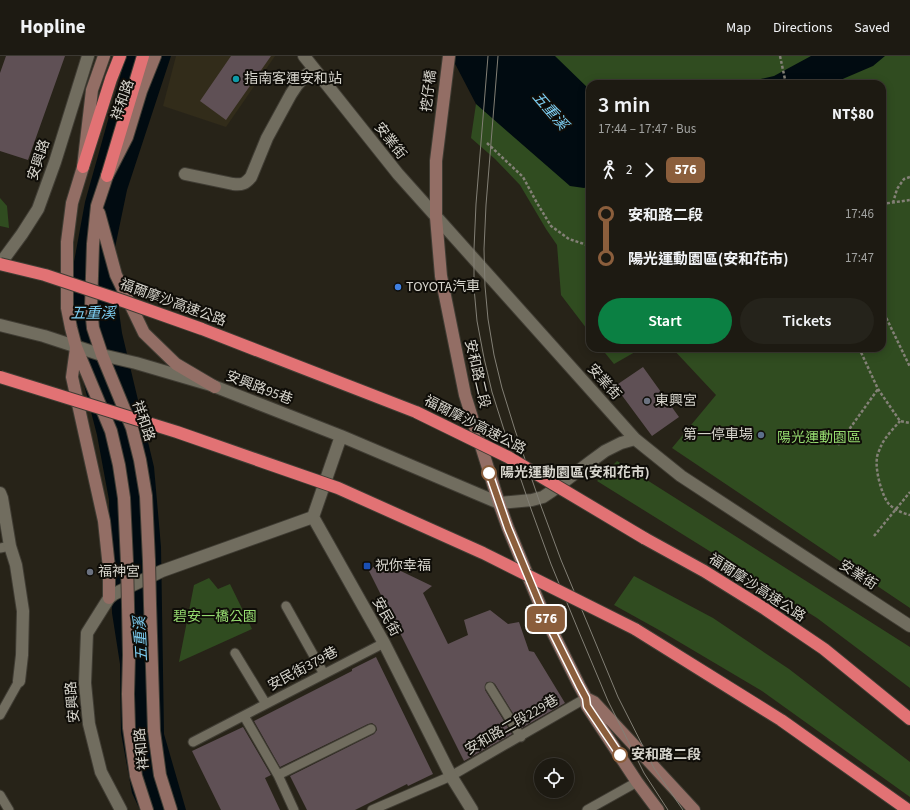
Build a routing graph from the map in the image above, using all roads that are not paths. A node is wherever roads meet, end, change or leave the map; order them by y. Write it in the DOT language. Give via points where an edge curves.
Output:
graph roads {
  1 [pos="88,56"];
  2 [pos="104,56"];
  3 [pos="120,56"];
  4 [pos="143,56"];
  5 [pos="155,56"];
  6 [pos="304,56"];
  7 [pos="449,56"];
  8 [pos="314,69"];
  9 [pos="439,131"];
  10 [pos="84,168"];
  11 [pos="185,174"];
  12 [pos="108,176"];
  13 [pos="97,206"];
  14 [pos="436,217"];
  15 [pos="0,264"];
  16 [pos="0,325"];
  17 [pos="76,347"];
  18 [pos="102,354"];
  19 [pos="0,377"];
  20 [pos="215,387"];
  21 [pos="341,436"];
  22 [pos="635,439"];
  23 [pos="0,493"];
  24 [pos="499,503"];
  25 [pos="312,517"];
  26 [pos="5,547"];
  27 [pos="112,596"];
  28 [pos="286,606"];
  29 [pos="910,626"];
  30 [pos="384,643"];
  31 [pos="235,653"];
  32 [pos="324,674"];
  33 [pos="19,681"];
  34 [pos="490,687"];
  35 [pos="586,698"];
  36 [pos="266,704"];
  37 [pos="0,715"];
  38 [pos="244,716"];
  39 [pos="910,719"];
  40 [pos="371,730"];
  41 [pos="521,737"];
  42 [pos="193,742"];
  43 [pos="278,775"];
  44 [pos="451,776"];
  45 [pos="637,782"];
  46 [pos="0,795"];
  47 [pos="9,810"];
  48 [pos="121,810"];
  49 [pos="147,810"];
  50 [pos="171,810"];
  51 [pos="294,810"];
  52 [pos="374,810"];
  53 [pos="472,810"];
  54 [pos="587,810"];
  55 [pos="658,810"];
  56 [pos="694,810"];
  57 [pos="908,810"];
  1 -- 15 [label="street, 安興路" via="38,209"];
  2 -- 10 [label="main road, 祥和路" via="92,90"];
  3 -- 10 [label="highway"];
  4 -- 12 [label="highway"];
  5 -- 12 [label="main road, 祥和路" via="127,137"];
  6 -- 8 [label="street, 安業街"];
  7 -- 9 [label="main road, 挖仔橋"];
  8 -- 11 [label="street" via="291,94 247,182 233,184"];
  8 -- 14 [label="street, 安業街"];
  9 -- 14 [label="main road, 安和路二段" via="435,170"];
  10 -- 17 [label="main road, 祥和路" via="72,203 67,242 67,308"];
  12 -- 13 [label="main road, 祥和路"];
  13 -- 18 [label="main road, 祥和路" via="91,308 93,328"];
  13 -- 20 [label="main road" via="116,274 144,333 176,364"];
  14 -- 22 [label="street, 安業街"];
  14 -- 24 [label="main road, 安和路二段" via="441,276 465,394"];
  15 -- 39 [label="highway, 福爾摩沙高速公路, bridge" via="45,275 202,329 416,412 508,457 765,609 824,650"];
  16 -- 17 [label="street, 安興路95巷"];
  17 -- 18 [label="street, 安興路95巷"];
  17 -- 27 [label="main road" via="72,377 104,521"];
  17 -- 49 [label="main road, 祥和路, bridge" via="111,431 120,465 127,551 129,728 136,776"];
  18 -- 20 [label="street, 安興路95巷"];
  18 -- 50 [label="main road, 祥和路, bridge" via="132,428 146,496 154,731 160,775"];
  19 -- 57 [label="highway, bridge" via="177,432 338,488 483,553 635,630 781,720"];
  20 -- 21 [label="street, 安興路95巷"];
  21 -- 24 [label="street, 安興路95巷"];
  21 -- 25 [label="street"];
  22 -- 24 [label="street" via="605,451 543,497"];
  22 -- 29 [label="street, 安業街" via="681,476"];
  23 -- 26 [label="street"];
  24 -- 35 [label="main road, 安和路二段" via="545,617"];
  25 -- 27 [label="street, bridge" via="162,570"];
  25 -- 30 [label="street, 安民街"];
  26 -- 33 [label="street" via="16,565 23,611"];
  27 -- 48 [label="street, 安興路" via="87,633 85,683 90,724 101,772"];
  28 -- 32 [label="lane"];
  30 -- 32 [label="lane, 安民街379巷"];
  30 -- 44 [label="street, 安民街"];
  31 -- 36 [label="lane, 安民街379巷"];
  32 -- 36 [label="lane, 安民街379巷"];
  33 -- 37 [label="lane"];
  34 -- 41 [label="lane"];
  35 -- 41 [label="lane, 安和路二段229巷"];
  35 -- 45 [label="main road, 安和路二段" via="587,706"];
  35 -- 56 [label="main road, 安和路二段" via="594,702"];
  36 -- 38 [label="lane"];
  38 -- 42 [label="lane"];
  38 -- 43 [label="lane"];
  40 -- 43 [label="lane"];
  41 -- 44 [label="lane, 安和路二段229巷"];
  43 -- 51 [label="lane"];
  44 -- 52 [label="lane, 安和路二段229巷"];
  44 -- 53 [label="street, 安民街"];
  45 -- 54 [label="lane"];
  45 -- 55 [label="main road, 安和路二段"];
  46 -- 47 [label="lane"];
}
